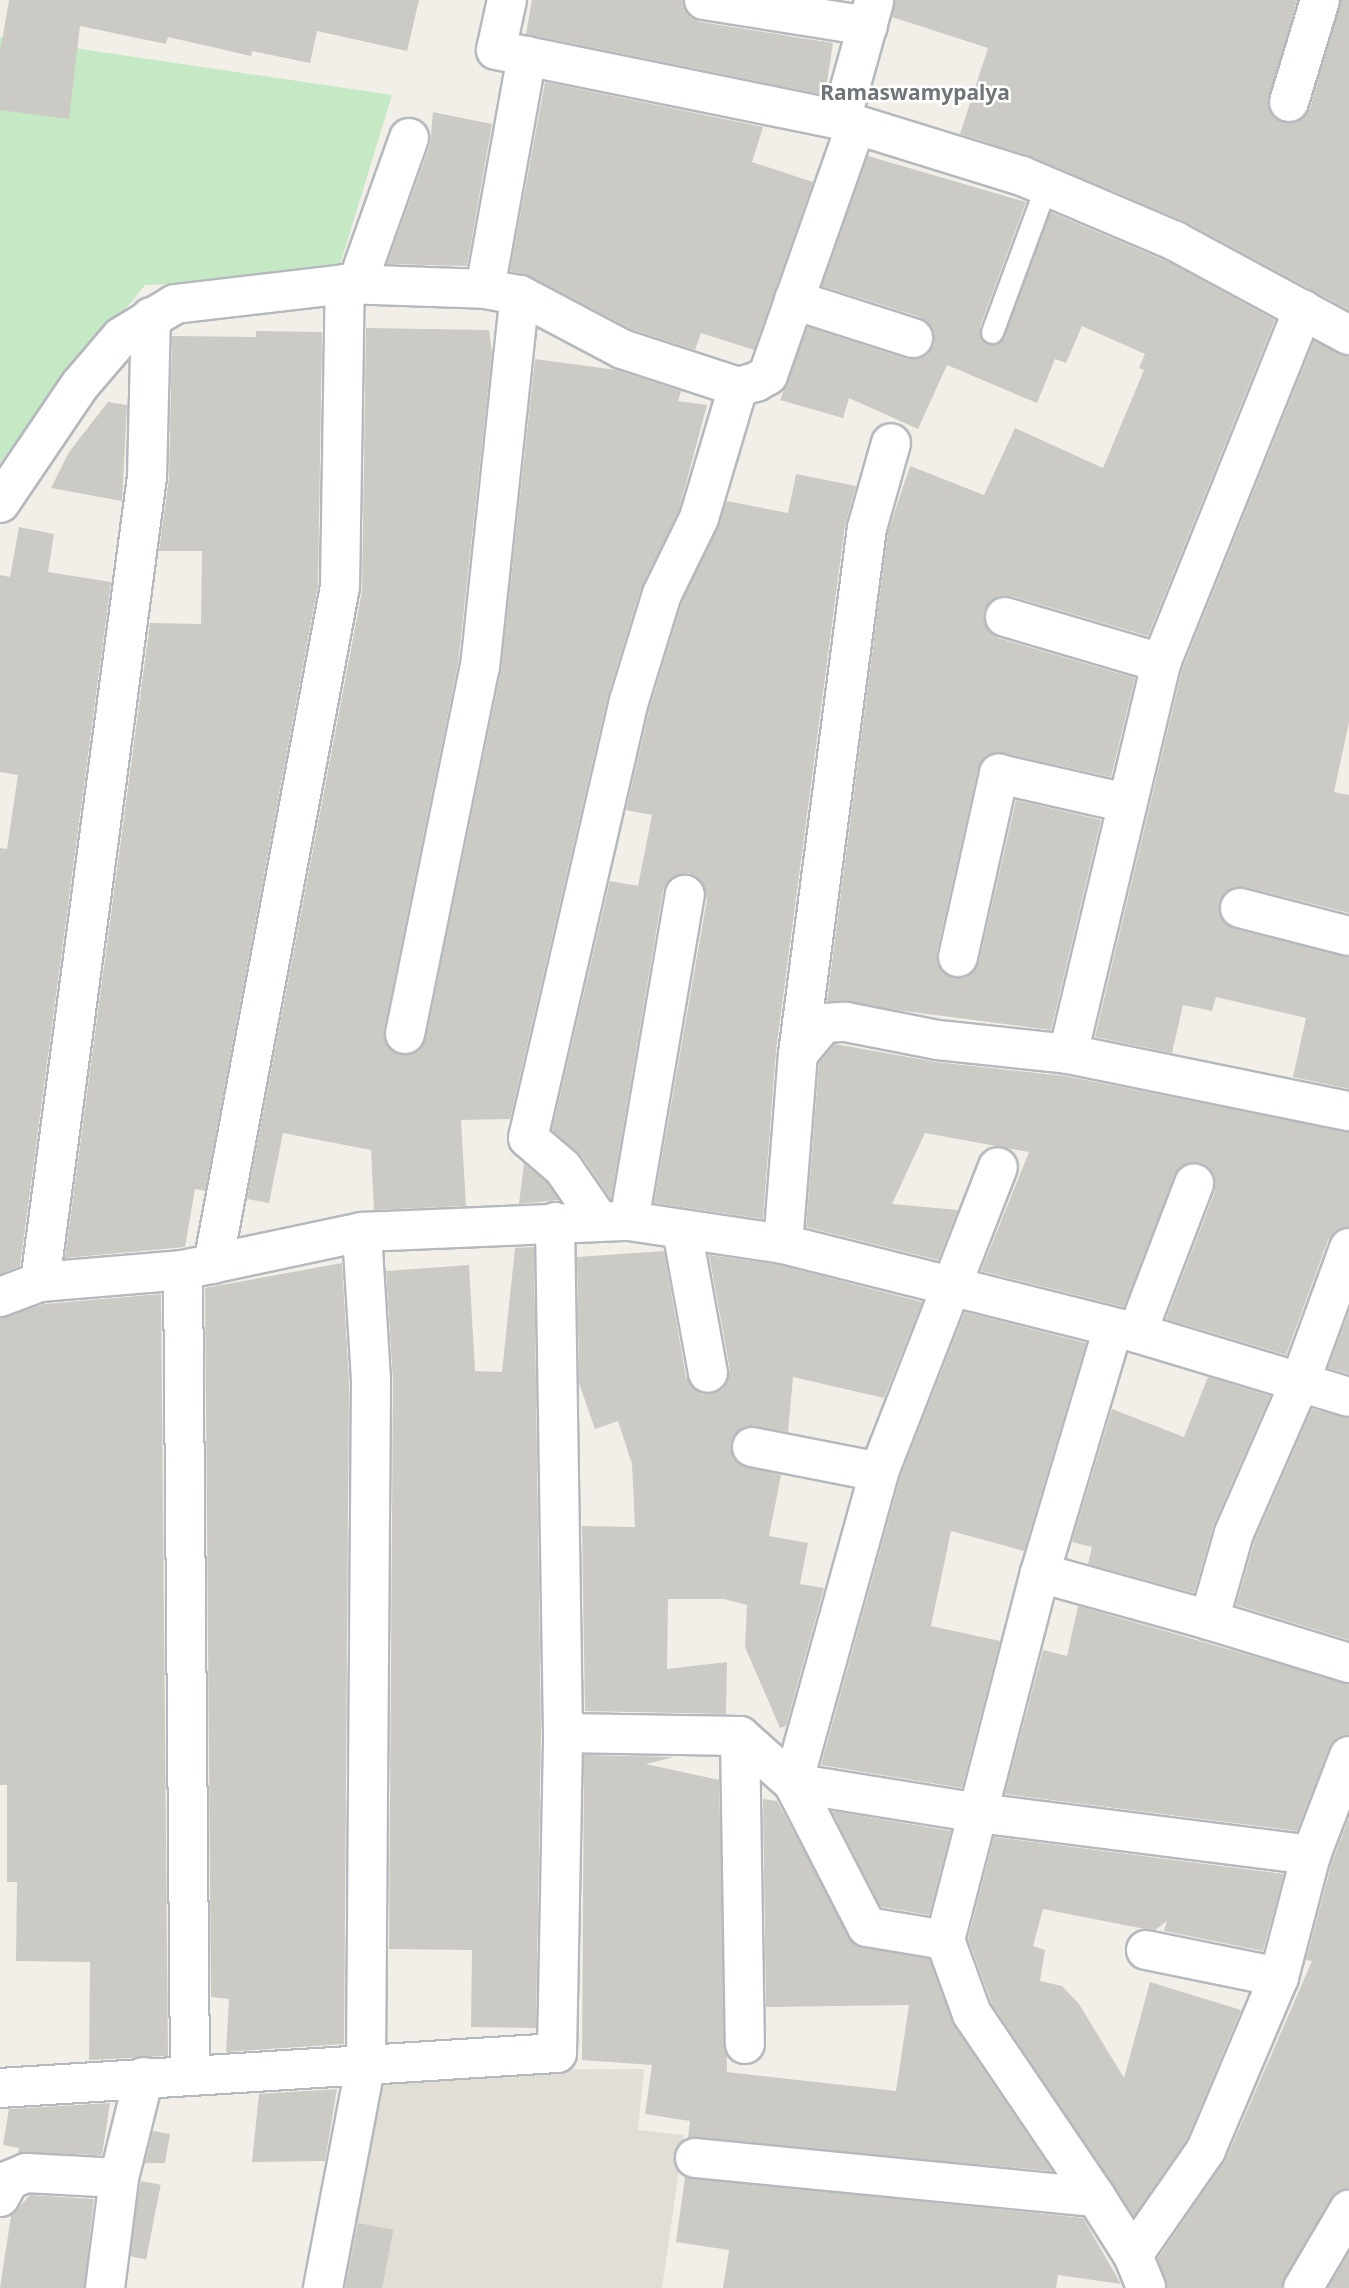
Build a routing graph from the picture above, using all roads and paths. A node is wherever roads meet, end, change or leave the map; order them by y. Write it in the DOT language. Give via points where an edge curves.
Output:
graph roads {
  1 [pos="507,0"];
  2 [pos="704,0"];
  3 [pos="1320,0"];
  4 [pos="871,13"];
  5 [pos="527,56"];
  6 [pos="1289,102"];
  7 [pos="848,122"];
  8 [pos="409,138"];
  9 [pos="1046,186"];
  10 [pos="351,284"];
  11 [pos="502,292"];
  12 [pos="794,300"];
  13 [pos="1303,309"];
  14 [pos="151,317"];
  15 [pos="992,332"];
  16 [pos="1349,335"];
  17 [pos="913,338"];
  18 [pos="738,387"];
  19 [pos="891,443"];
  20 [pos="0,503"];
  21 [pos="1004,617"];
  22 [pos="1161,663"];
  23 [pos="1127,803"];
  24 [pos="685,895"];
  25 [pos="1240,908"];
  26 [pos="1349,936"];
  27 [pos="958,957"];
  28 [pos="405,1034"];
  29 [pos="798,1054"];
  30 [pos="1068,1054"];
  31 [pos="1349,1111"];
  32 [pos="998,1167"];
  33 [pos="1194,1184"];
  34 [pos="614,1220"];
  35 [pos="555,1222"];
  36 [pos="682,1230"];
  37 [pos="362,1232"];
  38 [pos="783,1244"];
  39 [pos="1349,1248"];
  40 [pos="198,1267"];
  41 [pos="40,1282"];
  42 [pos="948,1285"];
  43 [pos="0,1297"];
  44 [pos="1125,1330"];
  45 [pos="708,1373"];
  46 [pos="1300,1381"];
  47 [pos="1349,1397"];
  48 [pos="752,1447"];
  49 [pos="879,1472"];
  50 [pos="1040,1573"];
  51 [pos="1209,1620"];
  52 [pos="1349,1663"];
  53 [pos="563,1733"];
  54 [pos="740,1736"];
  55 [pos="1349,1756"];
  56 [pos="793,1783"];
  57 [pos="979,1813"];
  58 [pos="1311,1855"];
  59 [pos="945,1940"];
  60 [pos="1146,1951"];
  61 [pos="1279,1977"];
  62 [pos="745,2044"];
  63 [pos="366,2063"];
  64 [pos="190,2073"];
  65 [pos="144,2077"];
  66 [pos="0,2088"];
  67 [pos="695,2158"];
  68 [pos="119,2178"];
  69 [pos="0,2197"];
  70 [pos="1096,2197"];
  71 [pos="1349,2210"];
  72 [pos="1140,2272"];
  73 [pos="106,2288"];
  74 [pos="323,2288"];
  75 [pos="1303,2288"];
  1 -- 5 [label="street" via="496,50"];
  2 -- 4 [label="street"];
  3 -- 6 [label="street"];
  4 -- 7 [label="street"];
  5 -- 7 [label="street"];
  5 -- 11 [label="street"];
  7 -- 9 [label="street"];
  7 -- 12 [label="street"];
  8 -- 10 [label="street"];
  9 -- 13 [label="street" via="1175,241"];
  9 -- 15 [label="lane"];
  10 -- 11 [label="street"];
  10 -- 14 [label="street" via="175,304"];
  10 -- 40 [label="street" via="340,587"];
  11 -- 18 [label="street" via="622,349"];
  11 -- 28 [label="street" via="480,667"];
  12 -- 17 [label="street"];
  12 -- 18 [label="street" via="768,375"];
  13 -- 16 [label="street"];
  13 -- 22 [label="street"];
  14 -- 20 [label="street" via="121,337 80,385"];
  14 -- 41 [label="street" via="147,477"];
  18 -- 34 [label="street" via="699,518 662,594 629,701 528,1139"];
  19 -- 29 [label="street" via="867,528"];
  21 -- 22 [label="street"];
  22 -- 23 [label="street"];
  23 -- 27 [label="street" via="999,774"];
  23 -- 30 [label="street"];
  24 -- 34 [label="street"];
  25 -- 26 [label="street"];
  29 -- 30 [label="street" via="824,1023 846,1022 938,1040"];
  29 -- 38 [label="street"];
  30 -- 31 [label="street"];
  32 -- 42 [label="street"];
  33 -- 44 [label="street"];
  34 -- 35 [label="street"];
  34 -- 36 [label="street"];
  35 -- 37 [label="street"];
  35 -- 53 [label="street"];
  36 -- 38 [label="street"];
  36 -- 45 [label="street"];
  37 -- 40 [label="street"];
  37 -- 63 [label="street" via="371,1380"];
  38 -- 42 [label="street"];
  39 -- 46 [label="street"];
  40 -- 41 [label="street"];
  40 -- 64 [label="street"];
  41 -- 43 [label="street"];
  42 -- 44 [label="street"];
  42 -- 49 [label="street"];
  44 -- 46 [label="street"];
  44 -- 50 [label="street"];
  46 -- 47 [label="street"];
  46 -- 51 [label="street" via="1234,1533"];
  48 -- 49 [label="street"];
  49 -- 56 [label="street"];
  50 -- 51 [label="street"];
  50 -- 57 [label="street"];
  51 -- 52 [label="street"];
  53 -- 54 [label="street"];
  53 -- 63 [label="street" via="557,2053"];
  54 -- 56 [label="street"];
  54 -- 62 [label="street"];
  55 -- 58 [label="street"];
  56 -- 57 [label="street"];
  56 -- 59 [label="street" via="867,1927"];
  57 -- 58 [label="street"];
  57 -- 59 [label="street"];
  58 -- 61 [label="street"];
  59 -- 70 [label="street" via="972,2014"];
  60 -- 61 [label="street"];
  61 -- 72 [label="street" via="1206,2150"];
  63 -- 64 [label="street"];
  63 -- 74 [label="street"];
  64 -- 65 [label="street"];
  65 -- 66 [label="street"];
  65 -- 68 [label="street"];
  67 -- 70 [label="street"];
  68 -- 69 [label="street" via="26,2173 9,2180"];
  68 -- 73 [label="street"];
  70 -- 72 [label="street"];
  71 -- 75 [label="street"];
}
